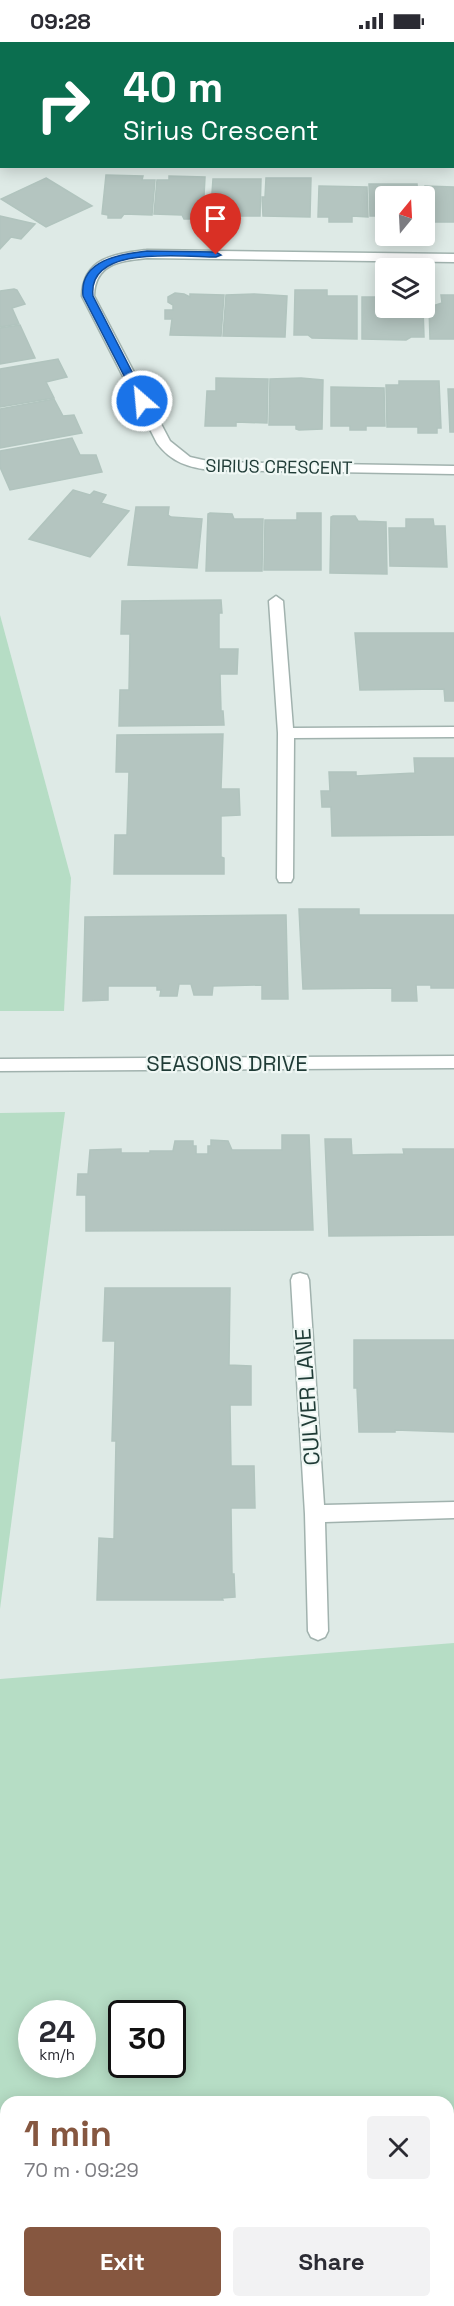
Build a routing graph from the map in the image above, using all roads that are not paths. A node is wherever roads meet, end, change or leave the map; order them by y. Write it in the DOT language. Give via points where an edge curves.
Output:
graph roads {
  1 [pos="454,258"];
  2 [pos="454,470"];
  3 [pos="276,601"];
  4 [pos="454,732"];
  5 [pos="286,733"];
  6 [pos="285,878"];
  7 [pos="454,1062"];
  8 [pos="0,1065"];
  9 [pos="300,1280"];
  10 [pos="454,1510"];
  11 [pos="315,1514"];
  12 [pos="318,1631"];
  1 -- 2 [label="street, SIRIUS CRESCENT" via="147,254 104,263 87,286 88,296 158,433 176,457 191,464 212,466"];
  3 -- 5 [label="street"];
  4 -- 5 [label="street"];
  5 -- 6 [label="street"];
  7 -- 8 [label="street, SEASONS DRIVE"];
  9 -- 11 [label="street, CULVER LANE"];
  10 -- 11 [label="street"];
  11 -- 12 [label="street, CULVER LANE"];
}
